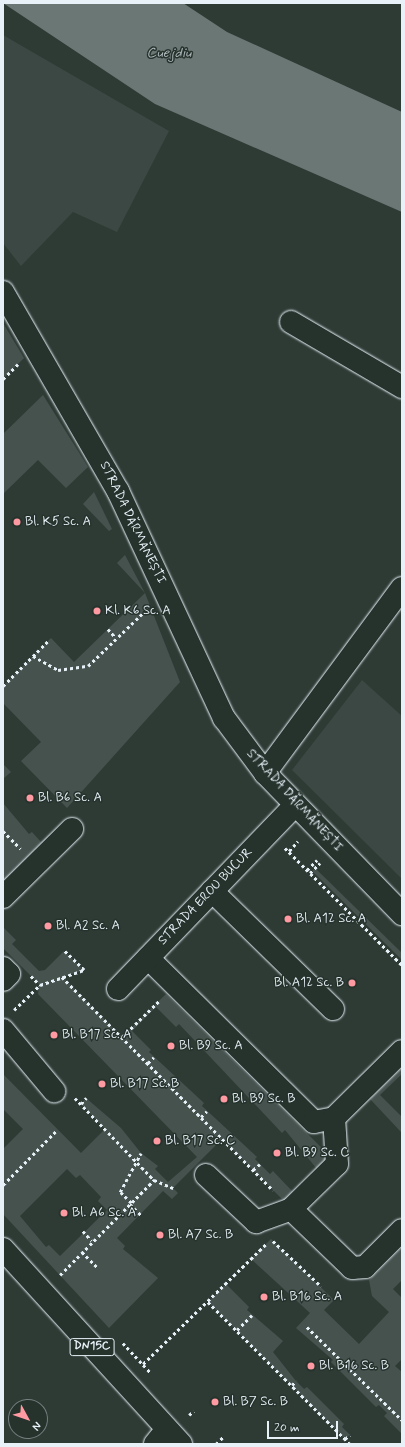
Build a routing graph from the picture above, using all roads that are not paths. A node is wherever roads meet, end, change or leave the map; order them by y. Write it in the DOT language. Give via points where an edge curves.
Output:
graph roads {
  1 [pos="3,292"];
  2 [pos="291,322"];
  3 [pos="402,387"];
  4 [pos="402,588"];
  5 [pos="265,773"];
  6 [pos="294,806"];
  7 [pos="72,829"];
  8 [pos="212,891"];
  9 [pos="3,897"];
  10 [pos="402,914"];
  11 [pos="148,958"];
  12 [pos="3,968"];
  13 [pos="3,980"];
  14 [pos="118,989"];
  15 [pos="333,1009"];
  16 [pos="7,1021"];
  17 [pos="402,1051"];
  18 [pos="63,1092"];
  19 [pos="334,1118"];
  20 [pos="206,1174"];
  21 [pos="285,1203"];
  22 [pos="402,1230"];
  23 [pos="3,1249"];
  24 [pos="168,1439"];
  1 -- 5 [label="street, STRADA DĂRMĂNEȘTI" via="118,491 224,718"];
  2 -- 3 [label="street"];
  4 -- 5 [label="street"];
  5 -- 6 [label="street, STRADA DĂRMĂNEȘTI"];
  6 -- 8 [label="street, STRADA EROU BUCUR"];
  6 -- 10 [label="street, STRADA DĂRMĂNEȘTI"];
  7 -- 9 [label="street"];
  8 -- 11 [label="street, STRADA EROU BUCUR"];
  8 -- 15 [label="street"];
  11 -- 14 [label="street, STRADA EROU BUCUR"];
  11 -- 19 [label="street" via="314,1122"];
  12 -- 13 [label="street" via="9,974"];
  16 -- 18 [label="street"];
  17 -- 19 [label="street"];
  19 -- 21 [label="street" via="337,1164"];
  20 -- 21 [label="street" via="256,1222"];
  21 -- 22 [label="street" via="352,1268 365,1267"];
  23 -- 24 [label="street, DN15C"];
}
